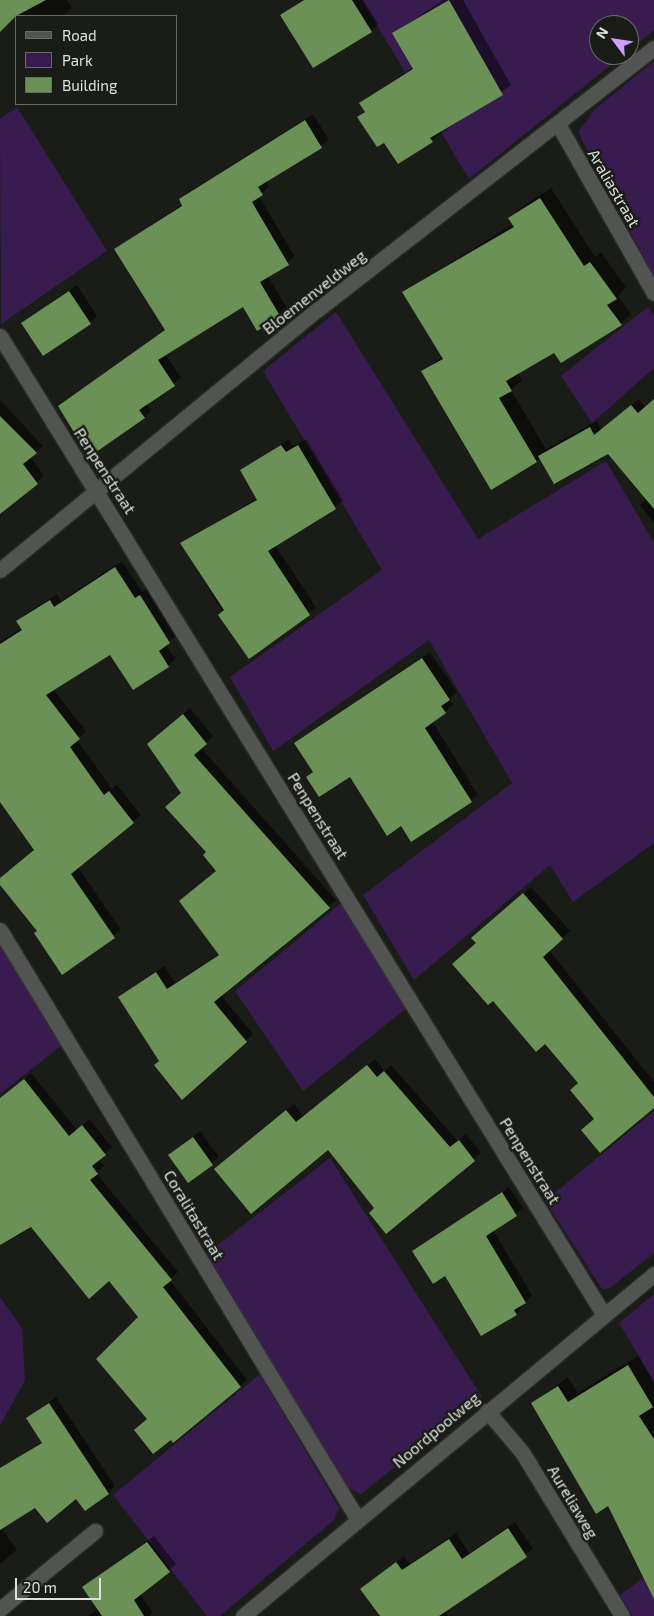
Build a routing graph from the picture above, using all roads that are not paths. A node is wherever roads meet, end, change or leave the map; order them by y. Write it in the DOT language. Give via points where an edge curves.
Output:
graph roads {
  1 [pos="654,48"];
  2 [pos="559,126"];
  3 [pos="654,293"];
  4 [pos="0,336"];
  5 [pos="98,490"];
  6 [pos="0,570"];
  7 [pos="0,930"];
  8 [pos="654,1274"];
  9 [pos="604,1315"];
  10 [pos="487,1411"];
  11 [pos="357,1518"];
  12 [pos="95,1531"];
  13 [pos="0,1609"];
  14 [pos="243,1616"];
  15 [pos="622,1616"];
  1 -- 2 [label="street, Bloemenveldweg"];
  2 -- 3 [label="street, Araliastraat"];
  2 -- 5 [label="street, Bloemenveldweg" via="317,310"];
  4 -- 5 [label="street, Penpenstraat"];
  5 -- 6 [label="street, Bloemenveldweg"];
  5 -- 9 [label="street, Penpenstraat"];
  7 -- 11 [label="street, Coralitastraat"];
  8 -- 9 [label="street, Noordpoolweg"];
  9 -- 10 [label="street, Noordpoolweg"];
  10 -- 11 [label="street, Noordpoolweg"];
  10 -- 15 [label="street, Aureliaweg" via="522,1452"];
  11 -- 14 [label="street, Noordpoolweg"];
  12 -- 13 [label="street"];
}
